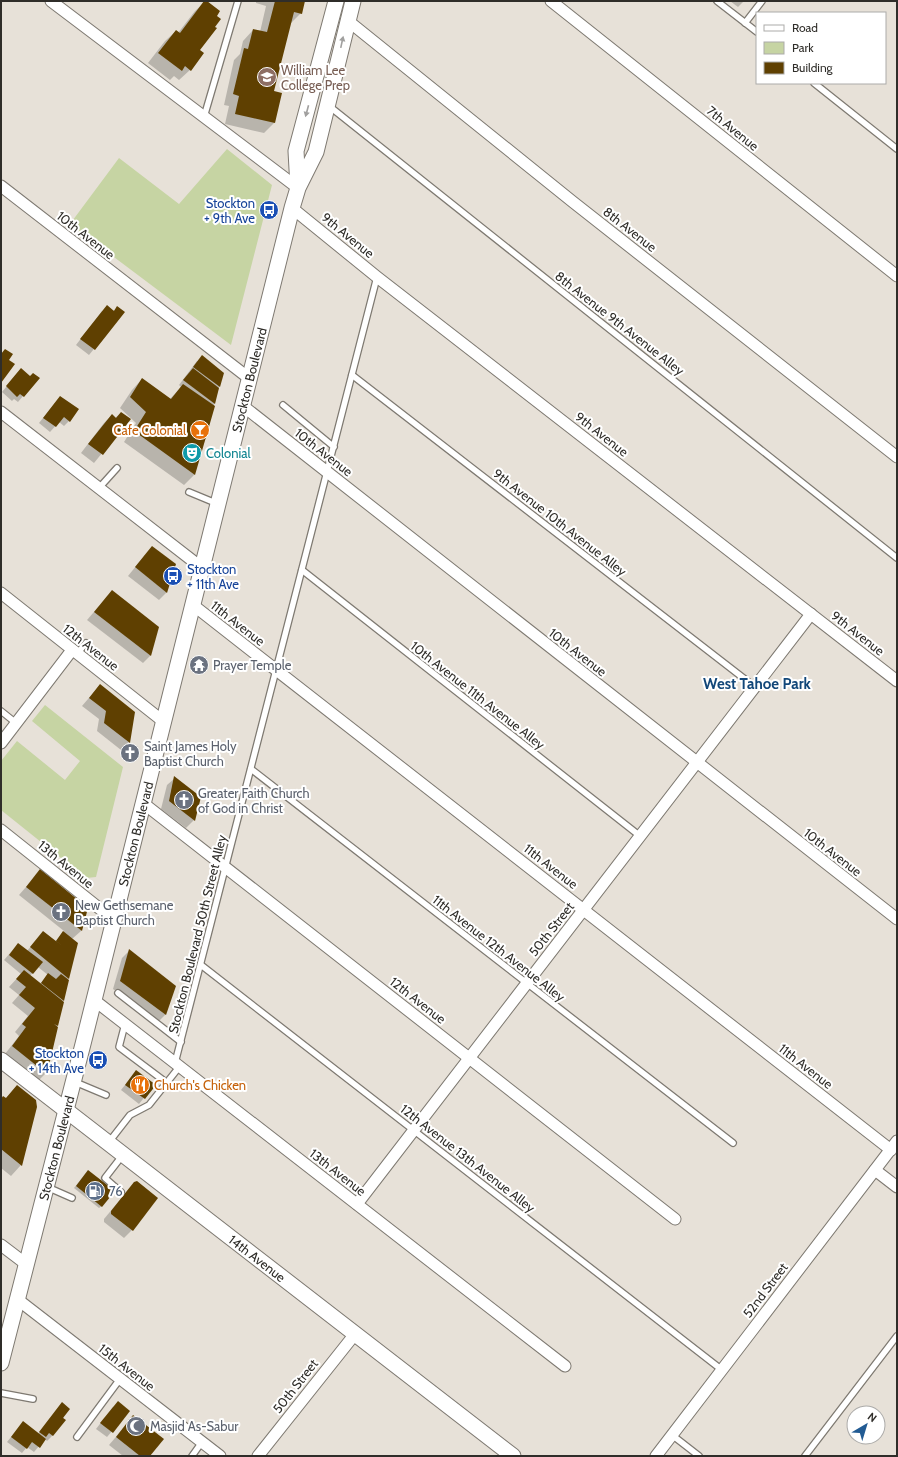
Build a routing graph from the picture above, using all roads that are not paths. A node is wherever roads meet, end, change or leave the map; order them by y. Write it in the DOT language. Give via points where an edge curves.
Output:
graph roads {
  1 [pos="51,1"];
  2 [pos="238,1"];
  3 [pos="336,1"];
  4 [pos="352,1"];
  5 [pos="551,1"];
  6 [pos="717,1"];
  7 [pos="762,1"];
  8 [pos="347,20"];
  9 [pos="745,23"];
  10 [pos="756,31"];
  11 [pos="815,84"];
  12 [pos="328,106"];
  13 [pos="204,117"];
  14 [pos="897,149"];
  15 [pos="1,186"];
  16 [pos="298,188"];
  17 [pos="292,208"];
  18 [pos="897,276"];
  19 [pos="377,277"];
  20 [pos="352,375"];
  21 [pos="250,379"];
  22 [pos="283,405"];
  23 [pos="243,406"];
  24 [pos="1,412"];
  25 [pos="334,446"];
  26 [pos="897,457"];
  27 [pos="116,468"];
  28 [pos="327,473"];
  29 [pos="99,488"];
  30 [pos="189,492"];
  31 [pos="218,504"];
  32 [pos="897,558"];
  33 [pos="202,568"];
  34 [pos="302,570"];
  35 [pos="1,593"];
  36 [pos="193,605"];
  37 [pos="811,614"];
  38 [pos="86,644"];
  39 [pos="75,652"];
  40 [pos="276,670"];
  41 [pos="897,681"];
  42 [pos="755,687"];
  43 [pos="1,711"];
  44 [pos="164,722"];
  45 [pos="16,723"];
  46 [pos="1,743"];
  47 [pos="697,763"];
  48 [pos="251,769"];
  49 [pos="143,803"];
  50 [pos="1,830"];
  51 [pos="640,836"];
  52 [pos="226,868"];
  53 [pos="584,910"];
  54 [pos="897,919"];
  55 [pos="114,920"];
  56 [pos="200,965"];
  57 [pos="527,984"];
  58 [pos="118,993"];
  59 [pos="94,1000"];
  60 [pos="125,1024"];
  61 [pos="181,1042"];
  62 [pos="470,1058"];
  63 [pos="1,1060"];
  64 [pos="178,1064"];
  65 [pos="73,1082"];
  66 [pos="167,1083"];
  67 [pos="106,1095"];
  68 [pos="66,1112"];
  69 [pos="414,1130"];
  70 [pos="733,1143"];
  71 [pos="108,1144"];
  72 [pos="894,1146"];
  73 [pos="122,1155"];
  74 [pos="875,1170"];
  75 [pos="46,1187"];
  76 [pos="897,1187"];
  77 [pos="122,1192"];
  78 [pos="72,1198"];
  79 [pos="357,1204"];
  80 [pos="675,1219"];
  81 [pos="1,1245"];
  82 [pos="26,1264"];
  83 [pos="17,1299"];
  84 [pos="354,1334"];
  85 [pos="897,1336"];
  86 [pos="1,1363"];
  87 [pos="565,1366"];
  88 [pos="722,1370"];
  89 [pos="120,1380"];
  90 [pos="1,1393"];
  91 [pos="33,1399"];
  92 [pos="672,1435"];
  93 [pos="77,1437"];
  94 [pos="202,1442"];
  95 [pos="192,1456"];
  96 [pos="220,1456"];
  97 [pos="258,1456"];
  98 [pos="513,1456"];
  99 [pos="656,1456"];
  100 [pos="700,1456"];
  101 [pos="805,1456"];
  1 -- 13 [label="street"];
  2 -- 13 [label="lane"];
  3 -- 16 [label="main road, Stockton Boulevard, one-way" via="296,151"];
  4 -- 8 [label="main road, Stockton Boulevard"];
  5 -- 18 [label="street, 7th Avenue"];
  6 -- 9 [label="lane"];
  7 -- 9 [label="lane"];
  12 -- 8 [label="main road, Stockton Boulevard, one-way"];
  8 -- 26 [label="street, 8th Avenue"];
  9 -- 10 [label="lane"];
  11 -- 14 [label="lane"];
  12 -- 16 [label="main road, Stockton Boulevard" via="316,152"];
  12 -- 32 [label="lane, 8th Avenue 9th Avenue Alley"];
  13 -- 16 [label="street"];
  15 -- 21 [label="street, 10th Avenue"];
  16 -- 17 [label="main road, Stockton Boulevard"];
  17 -- 19 [label="street, 9th Avenue"];
  17 -- 21 [label="main road, Stockton Boulevard"];
  19 -- 20 [label="lane, Stockton Boulevard 50th Street Alley"];
  19 -- 37 [label="street, 9th Avenue"];
  20 -- 25 [label="lane, Stockton Boulevard 50th Street Alley"];
  20 -- 42 [label="lane, 9th Avenue 10th Avenue Alley"];
  21 -- 23 [label="main road, Stockton Boulevard"];
  22 -- 25 [label="lane"];
  23 -- 28 [label="street, 10th Avenue"];
  23 -- 31 [label="main road, Stockton Boulevard"];
  24 -- 29 [label="street"];
  25 -- 28 [label="lane, Stockton Boulevard 50th Street Alley"];
  27 -- 29 [label="lane"];
  28 -- 34 [label="lane, Stockton Boulevard 50th Street Alley"];
  28 -- 47 [label="street, 10th Avenue"];
  29 -- 33 [label="street"];
  30 -- 31 [label="lane"];
  31 -- 33 [label="main road, Stockton Boulevard"];
  33 -- 36 [label="main road, Stockton Boulevard"];
  34 -- 40 [label="lane, Stockton Boulevard 50th Street Alley"];
  34 -- 51 [label="lane, 10th Avenue 11th Avenue Alley"];
  35 -- 39 [label="street, 12th Avenue"];
  36 -- 40 [label="street, 11th Avenue"];
  36 -- 44 [label="main road, Stockton Boulevard"];
  37 -- 41 [label="street, 9th Avenue"];
  37 -- 42 [label="street, 50th Street"];
  38 -- 39 [label="lane"];
  39 -- 44 [label="street, 12th Avenue"];
  39 -- 45 [label="street"];
  40 -- 48 [label="lane, Stockton Boulevard 50th Street Alley"];
  40 -- 53 [label="street, 11th Avenue"];
  42 -- 47 [label="street, 50th Street"];
  43 -- 45 [label="lane"];
  44 -- 49 [label="main road, Stockton Boulevard"];
  45 -- 46 [label="street"];
  47 -- 51 [label="street, 50th Street"];
  47 -- 54 [label="street, 10th Avenue"];
  48 -- 52 [label="lane, Stockton Boulevard 50th Street Alley"];
  48 -- 57 [label="lane, 11th Avenue 12th Avenue Alley"];
  49 -- 52 [label="street, 12th Avenue"];
  49 -- 55 [label="main road, Stockton Boulevard"];
  50 -- 55 [label="street, 13th Avenue"];
  51 -- 53 [label="street, 50th Street"];
  52 -- 56 [label="lane, Stockton Boulevard 50th Street Alley"];
  52 -- 62 [label="street, 12th Avenue"];
  53 -- 57 [label="street, 50th Street"];
  53 -- 72 [label="street, 11th Avenue"];
  55 -- 59 [label="main road, Stockton Boulevard"];
  56 -- 61 [label="lane, Stockton Boulevard 50th Street Alley"];
  56 -- 69 [label="lane, 12th Avenue 13th Avenue Alley"];
  57 -- 62 [label="street, 50th Street"];
  57 -- 70 [label="lane, 11th Avenue 12th Avenue Alley"];
  58 -- 61 [label="lane"];
  59 -- 60 [label="street, 13th Avenue"];
  59 -- 65 [label="main road, Stockton Boulevard"];
  60 -- 64 [label="street, 13th Avenue"];
  60 -- 66 [label="lane" via="119,1047"];
  61 -- 64 [label="lane, Stockton Boulevard 50th Street Alley"];
  62 -- 69 [label="street, 50th Street"];
  62 -- 80 [label="street, 12th Avenue"];
  63 -- 68 [label="main road, 14th Avenue"];
  64 -- 66 [label="lane"];
  64 -- 79 [label="street, 13th Avenue"];
  65 -- 67 [label="lane"];
  65 -- 68 [label="main road, Stockton Boulevard"];
  66 -- 71 [label="lane" via="149,1105 130,1115"];
  68 -- 71 [label="main road, 14th Avenue"];
  68 -- 75 [label="main road, Stockton Boulevard"];
  69 -- 79 [label="street, 50th Street"];
  69 -- 88 [label="lane, 12th Avenue 13th Avenue Alley"];
  71 -- 73 [label="main road, 14th Avenue"];
  72 -- 74 [label="street, 52nd Street"];
  73 -- 77 [label="lane" via="105,1178"];
  73 -- 84 [label="main road, 14th Avenue"];
  74 -- 76 [label="street"];
  74 -- 88 [label="street, 52nd Street"];
  75 -- 78 [label="lane"];
  75 -- 82 [label="main road, Stockton Boulevard"];
  79 -- 87 [label="street, 13th Avenue"];
  81 -- 82 [label="street"];
  82 -- 83 [label="main road, Stockton Boulevard"];
  83 -- 86 [label="main road, Stockton Boulevard"];
  83 -- 89 [label="street, 15th Avenue"];
  84 -- 97 [label="street, 50th Street"];
  84 -- 98 [label="main road, 14th Avenue"];
  85 -- 101 [label="lane"];
  88 -- 92 [label="street, 52nd Street"];
  89 -- 93 [label="lane"];
  89 -- 94 [label="street, 15th Avenue"];
  90 -- 91 [label="lane"];
  92 -- 99 [label="street, 52nd Street"];
  92 -- 100 [label="lane"];
  94 -- 95 [label="lane"];
  94 -- 96 [label="street, 15th Avenue"];
}
